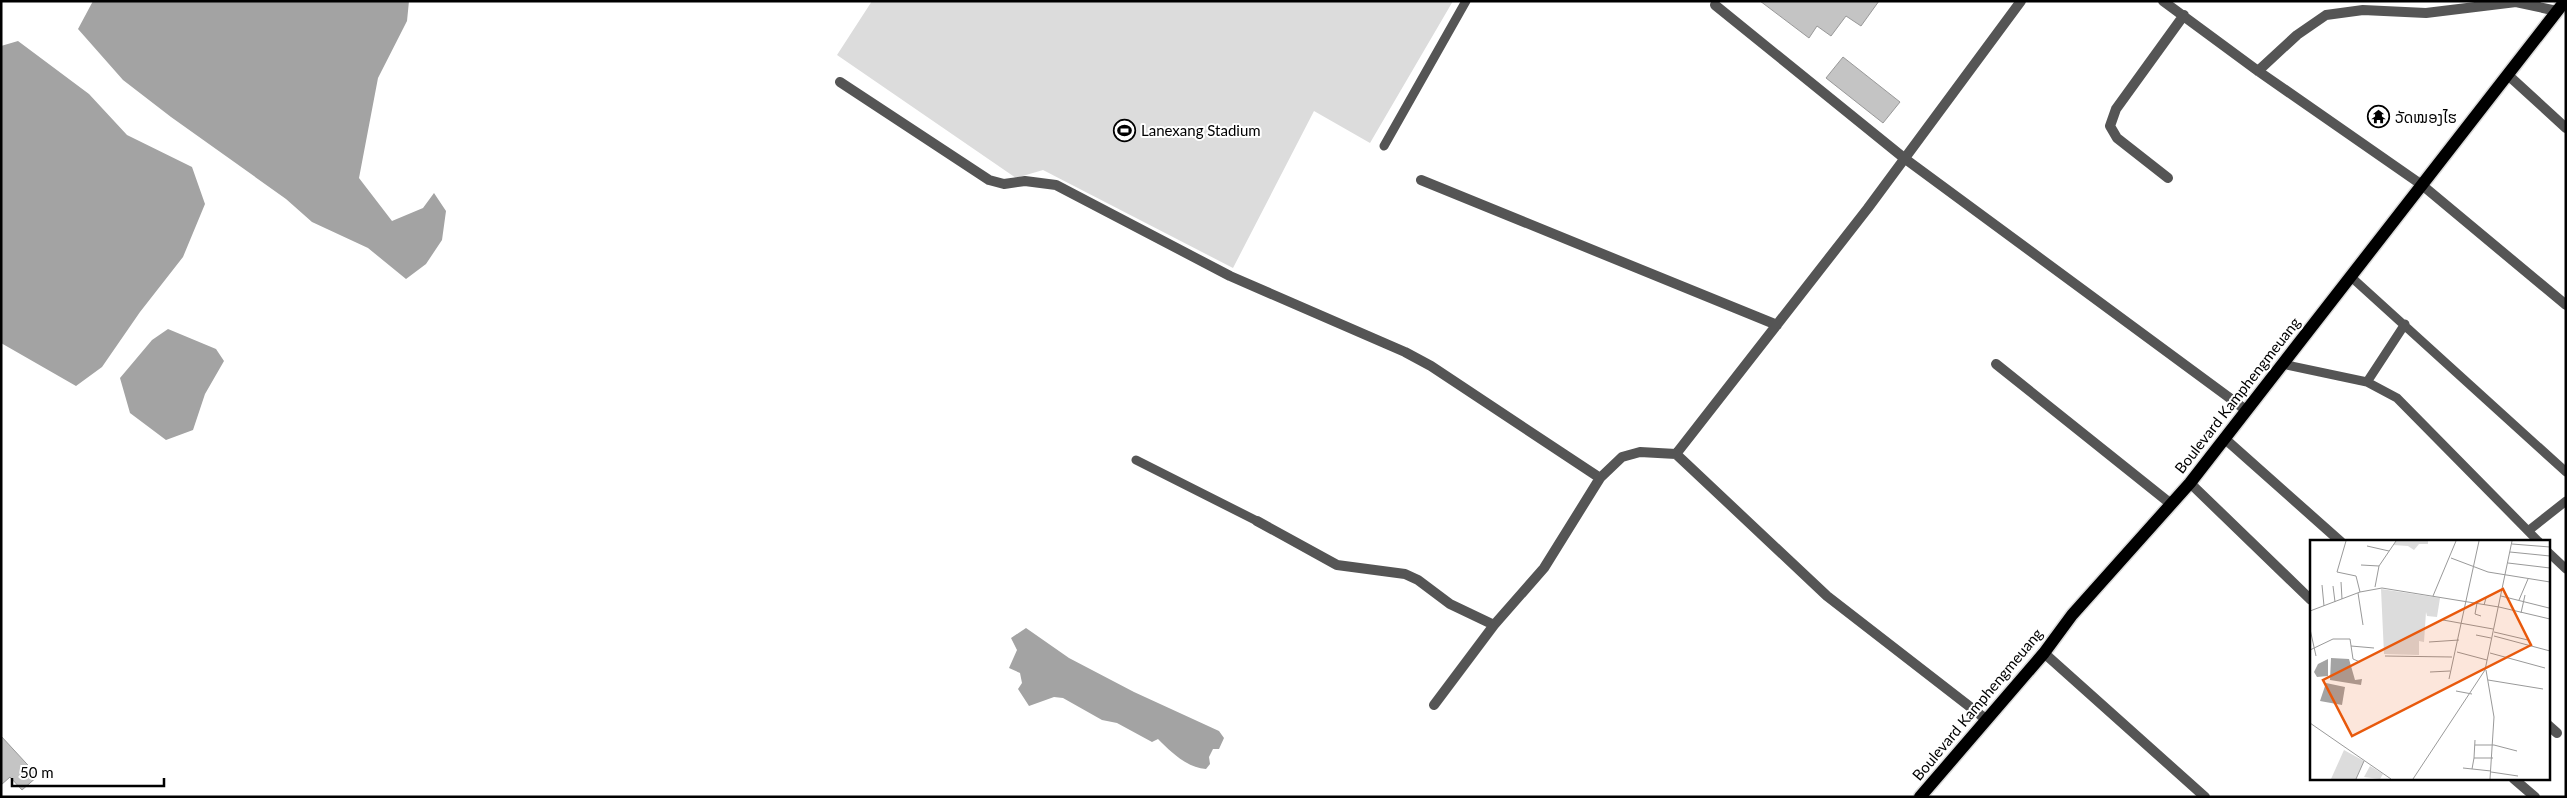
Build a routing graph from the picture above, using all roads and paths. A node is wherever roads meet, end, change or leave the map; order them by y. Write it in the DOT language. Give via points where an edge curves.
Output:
graph roads {
  1 [pos="1466,1"];
  2 [pos="2021,1"];
  3 [pos="2163,1"];
  4 [pos="1715,5"];
  5 [pos="2561,6"];
  6 [pos="2184,15"];
  7 [pos="2258,71"];
  8 [pos="2508,75"];
  9 [pos="840,82"];
  10 [pos="2566,128"];
  11 [pos="1384,146"];
  12 [pos="1904,158"];
  13 [pos="2168,178"];
  14 [pos="1421,180"];
  15 [pos="2422,185"];
  16 [pos="2350,276"];
  17 [pos="2566,305"];
  18 [pos="2406,324"];
  19 [pos="1777,325"];
  20 [pos="1996,364"];
  21 [pos="2282,364"];
  22 [pos="2367,382"];
  23 [pos="2246,410"];
  24 [pos="2224,438"];
  25 [pos="1676,454"];
  26 [pos="1136,460"];
  27 [pos="2566,472"];
  28 [pos="1600,478"];
  29 [pos="2190,483"];
  30 [pos="2566,501"];
  31 [pos="2171,504"];
  32 [pos="1257,521"];
  33 [pos="2528,531"];
  34 [pos="2339,540"];
  35 [pos="2537,540"];
  36 [pos="2550,554"];
  37 [pos="2566,569"];
  38 [pos="2310,599"];
  39 [pos="1494,626"];
  40 [pos="2044,653"];
  41 [pos="1434,705"];
  42 [pos="1987,720"];
  43 [pos="2550,727"];
  44 [pos="2557,733"];
  45 [pos="2515,780"];
  46 [pos="1920,797"];
  47 [pos="2205,797"];
  48 [pos="2535,797"];
  1 -- 11 [label="lane"];
  2 -- 12 [label="street"];
  3 -- 6 [label="street"];
  4 -- 12 [label="street"];
  5 -- 7 [label="street" via="2516,2 2426,13 2363,10 2326,14 2297,35"];
  5 -- 8 [label="main road, Boulevard Kamphengmeuang"];
  6 -- 7 [label="street"];
  6 -- 13 [label="street" via="2116,109 2110,126 2117,138"];
  7 -- 15 [label="street"];
  8 -- 10 [label="street"];
  8 -- 15 [label="main road, Boulevard Kamphengmeuang"];
  9 -- 28 [label="street" via="989,180 1004,184 1025,181 1056,186 1230,276 1405,352"];
  12 -- 19 [label="street"];
  12 -- 23 [label="street"];
  14 -- 19 [label="street"];
  15 -- 16 [label="main road, Boulevard Kamphengmeuang"];
  15 -- 17 [label="street"];
  16 -- 18 [label="lane"];
  16 -- 21 [label="main road, Boulevard Kamphengmeuang"];
  18 -- 22 [label="lane"];
  18 -- 27 [label="lane"];
  19 -- 25 [label="street"];
  20 -- 31 [label="street"];
  21 -- 22 [label="lane"];
  21 -- 23 [label="main road, Boulevard Kamphengmeuang"];
  22 -- 33 [label="lane" via="2397,398"];
  23 -- 24 [label="main road, Boulevard Kamphengmeuang"];
  24 -- 29 [label="main road, Boulevard Kamphengmeuang"];
  24 -- 34 [label="street"];
  25 -- 28 [label="street" via="1640,452 1622,457"];
  25 -- 42 [label="street" via="1827,596"];
  26 -- 32 [label="lane"];
  28 -- 39 [label="street" via="1544,568"];
  29 -- 31 [label="main road, Boulevard Kamphengmeuang"];
  29 -- 38 [label="street"];
  30 -- 33 [label="lane"];
  31 -- 40 [label="main road, Boulevard Kamphengmeuang" via="2072,615"];
  32 -- 39 [label="street" via="1337,565 1405,574 1450,604"];
  33 -- 35 [label="lane"];
  36 -- 37 [label="lane"];
  39 -- 41 [label="street"];
  40 -- 42 [label="main road, Boulevard Kamphengmeuang"];
  40 -- 47 [label="street"];
  42 -- 46 [label="main road, Boulevard Kamphengmeuang"];
  43 -- 44 [label="street"];
  45 -- 48 [label="street"];
}
